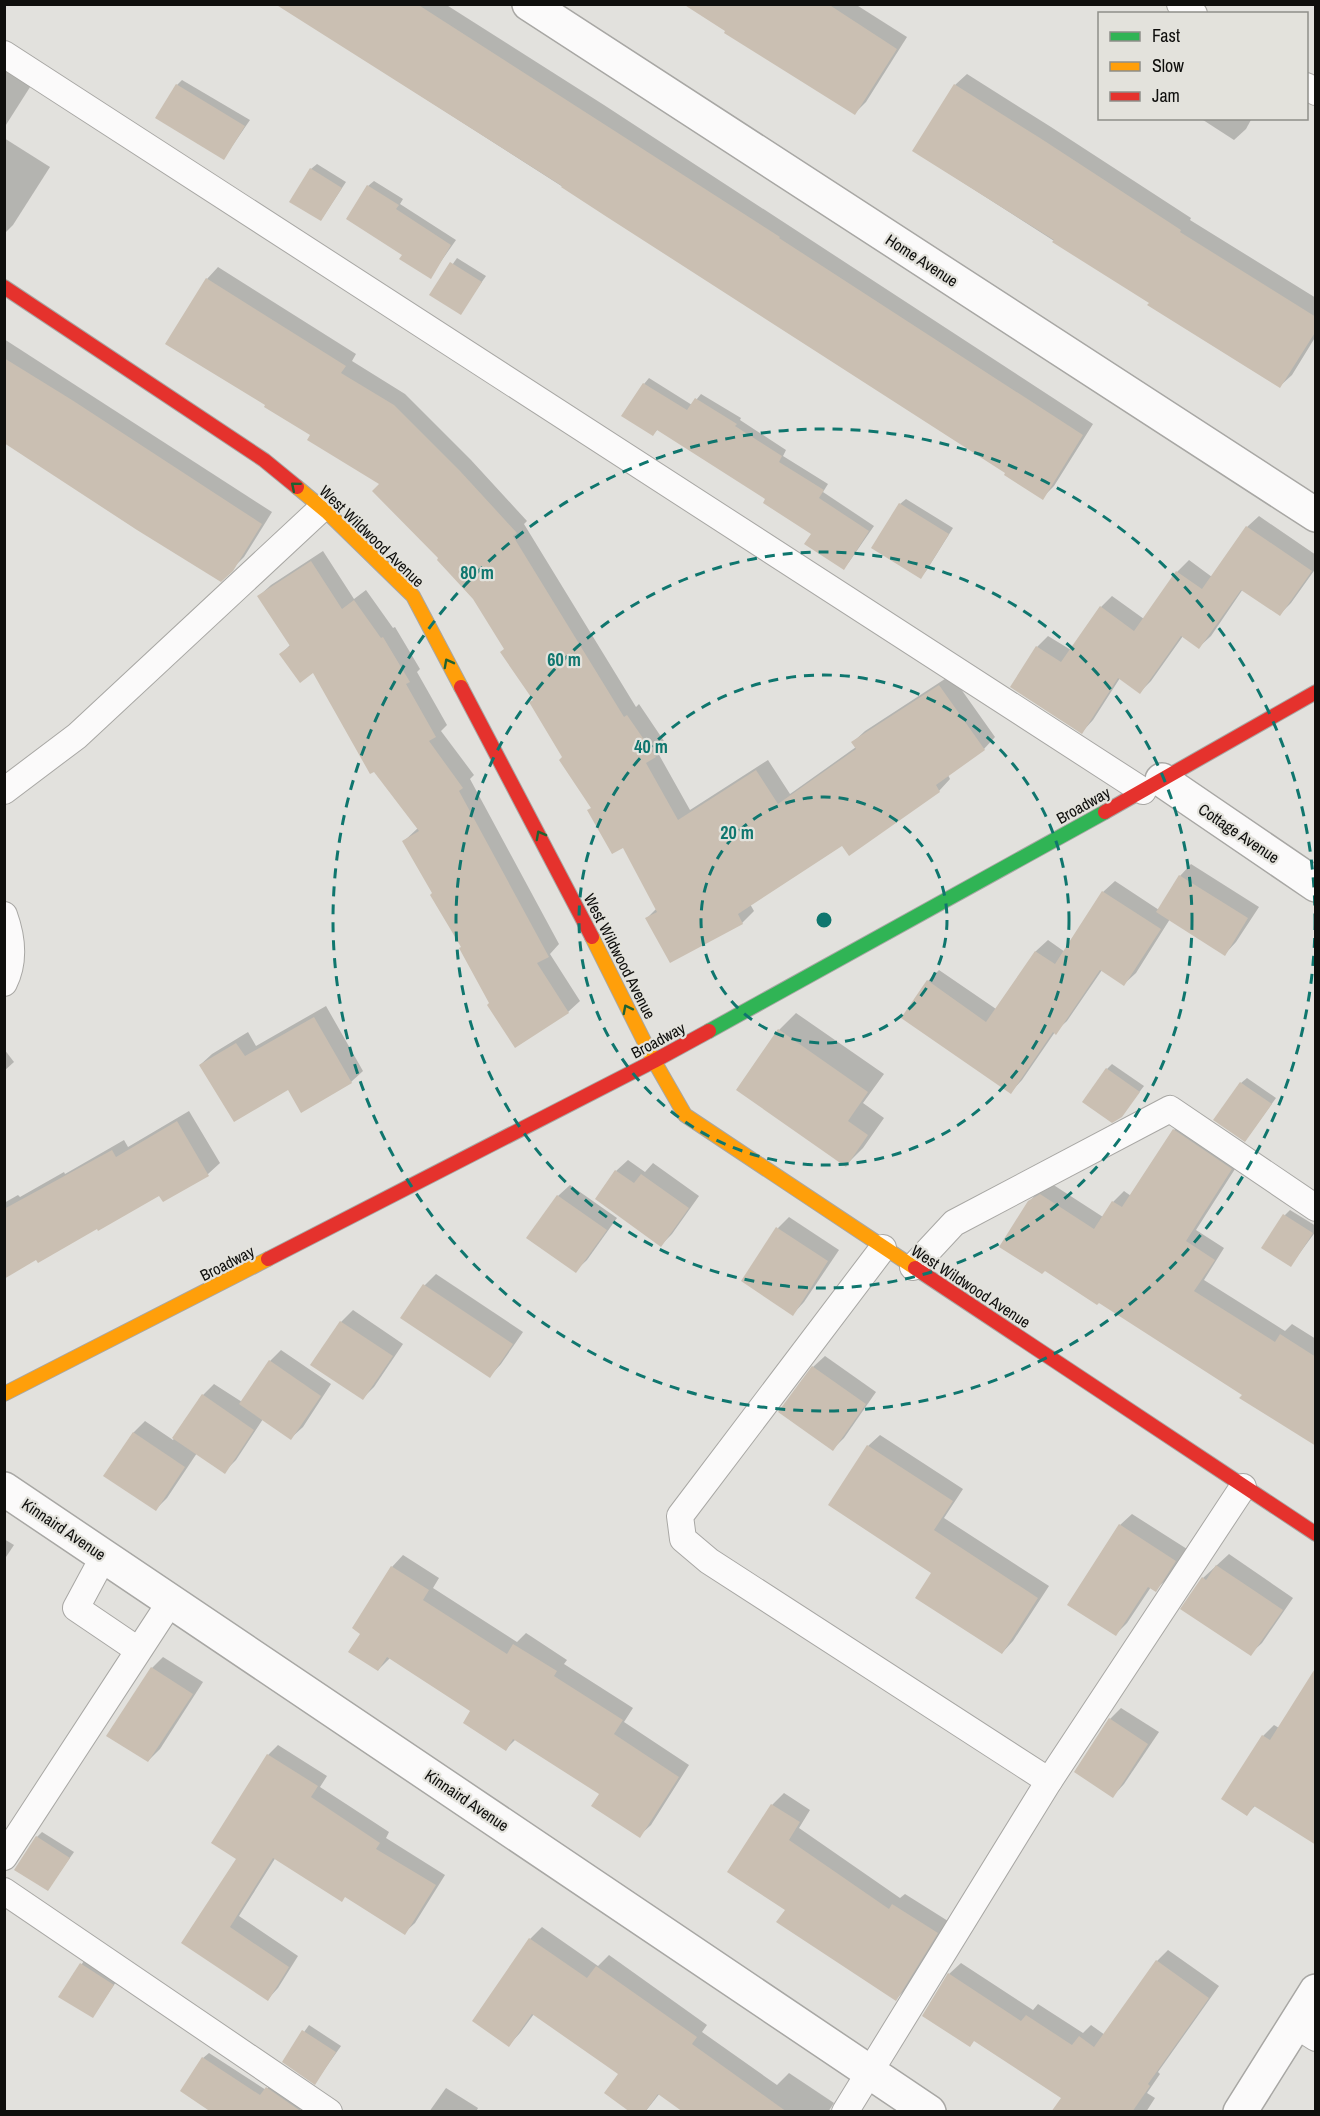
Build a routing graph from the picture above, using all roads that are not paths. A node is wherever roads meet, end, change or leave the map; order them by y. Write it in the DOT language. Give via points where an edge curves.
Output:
graph roads {
  1 [pos="529,4"];
  2 [pos="4,54"];
  3 [pos="4,287"];
  4 [pos="322,508"];
  5 [pos="1316,515"];
  6 [pos="1316,692"];
  7 [pos="1153,786"];
  8 [pos="4,791"];
  9 [pos="1316,885"];
  10 [pos="4,915"];
  11 [pos="4,983"];
  12 [pos="654,1061"];
  13 [pos="1316,1208"];
  14 [pos="883,1248"];
  15 [pos="913,1267"];
  16 [pos="4,1394"];
  17 [pos="1244,1487"];
  18 [pos="4,1489"];
  19 [pos="1316,1534"];
  20 [pos="104,1556"];
  21 [pos="171,1601"];
  22 [pos="138,1650"];
  23 [pos="1049,1781"];
  24 [pos="8,1845"];
  25 [pos="4,1891"];
  26 [pos="1316,1991"];
  27 [pos="1305,2031"];
  28 [pos="870,2072"];
  29 [pos="329,2112"];
  30 [pos="845,2112"];
  31 [pos="929,2112"];
  32 [pos="1240,2112"];
  1 -- 5 [label="street, Home Avenue"];
  2 -- 7 [label="lane"];
  4 -- 3 [label="street, West Wildwood Avenue, one-way" via="264,460"];
  4 -- 8 [label="lane" via="77,736"];
  12 -- 4 [label="street, West Wildwood Avenue, one-way" via="557,868 412,596"];
  6 -- 7 [label="street, Broadway"];
  7 -- 9 [label="street, Cottage Avenue"];
  7 -- 12 [label="street, Broadway"];
  10 -- 11 [label="lane" via="12,936 10,972"];
  12 -- 14 [label="street, West Wildwood Avenue" via="685,1114"];
  12 -- 16 [label="street, Broadway"];
  13 -- 15 [label="lane" via="1170,1109 954,1223"];
  14 -- 15 [label="street, West Wildwood Avenue"];
  14 -- 23 [label="lane" via="680,1515 683,1539 709,1561"];
  15 -- 17 [label="street, West Wildwood Avenue"];
  17 -- 19 [label="street, West Wildwood Avenue"];
  17 -- 23 [label="lane"];
  18 -- 20 [label="street, Kinnaird Avenue"];
  20 -- 21 [label="street, Kinnaird Avenue"];
  20 -- 22 [label="lane" via="76,1608"];
  21 -- 22 [label="lane"];
  21 -- 28 [label="street, Kinnaird Avenue"];
  22 -- 24 [label="lane"];
  23 -- 28 [label="lane"];
  25 -- 29 [label="lane"];
  26 -- 27 [label="street"];
  27 -- 32 [label="street"];
  28 -- 30 [label="lane"];
  28 -- 31 [label="street, Kinnaird Avenue"];
}
